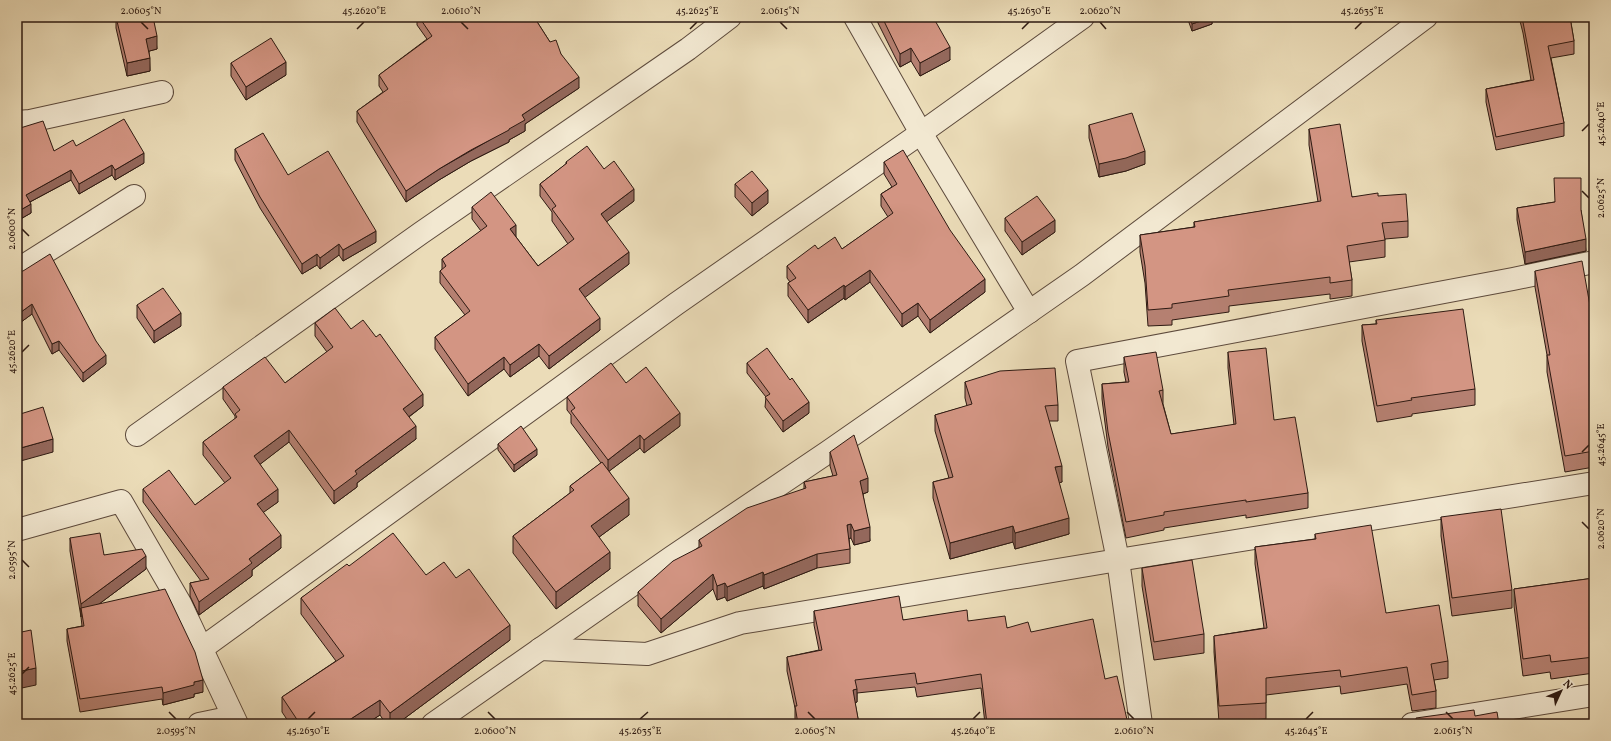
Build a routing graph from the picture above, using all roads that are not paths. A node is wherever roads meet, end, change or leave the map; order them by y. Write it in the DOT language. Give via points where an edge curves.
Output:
graph roads {
  1 [pos="730,17"];
  2 [pos="855,17"];
  3 [pos="1083,17"];
  4 [pos="1426,17"];
  5 [pos="162,92"];
  6 [pos="17,122"];
  7 [pos="920,133"];
  8 [pos="134,196"];
  9 [pos="1594,262"];
  10 [pos="17,270"];
  11 [pos="1029,312"];
  12 [pos="137,435"];
  13 [pos="1594,483"];
  14 [pos="17,530"];
  15 [pos="1118,560"];
  16 [pos="201,649"];
  17 [pos="540,649"];
  18 [pos="1594,695"];
  19 [pos="235,720"];
  20 [pos="199,724"];
  21 [pos="433,724"];
  22 [pos="1141,724"];
  23 [pos="1412,724"];
  1 -- 12 [label="street"];
  2 -- 7 [label="street"];
  3 -- 7 [label="street"];
  4 -- 11 [label="street" via="1101,261"];
  5 -- 6 [label="street"];
  7 -- 11 [label="street"];
  7 -- 16 [label="street" via="676,304"];
  8 -- 10 [label="street"];
  9 -- 15 [label="street" via="1077,361"];
  11 -- 17 [label="street"];
  13 -- 15 [label="street"];
  14 -- 16 [label="street" via="121,501 180,603"];
  15 -- 17 [label="street" via="740,623 647,654"];
  15 -- 22 [label="street"];
  16 -- 19 [label="street"];
  17 -- 21 [label="street"];
  18 -- 23 [label="street"];
  19 -- 20 [label="street"];
}
